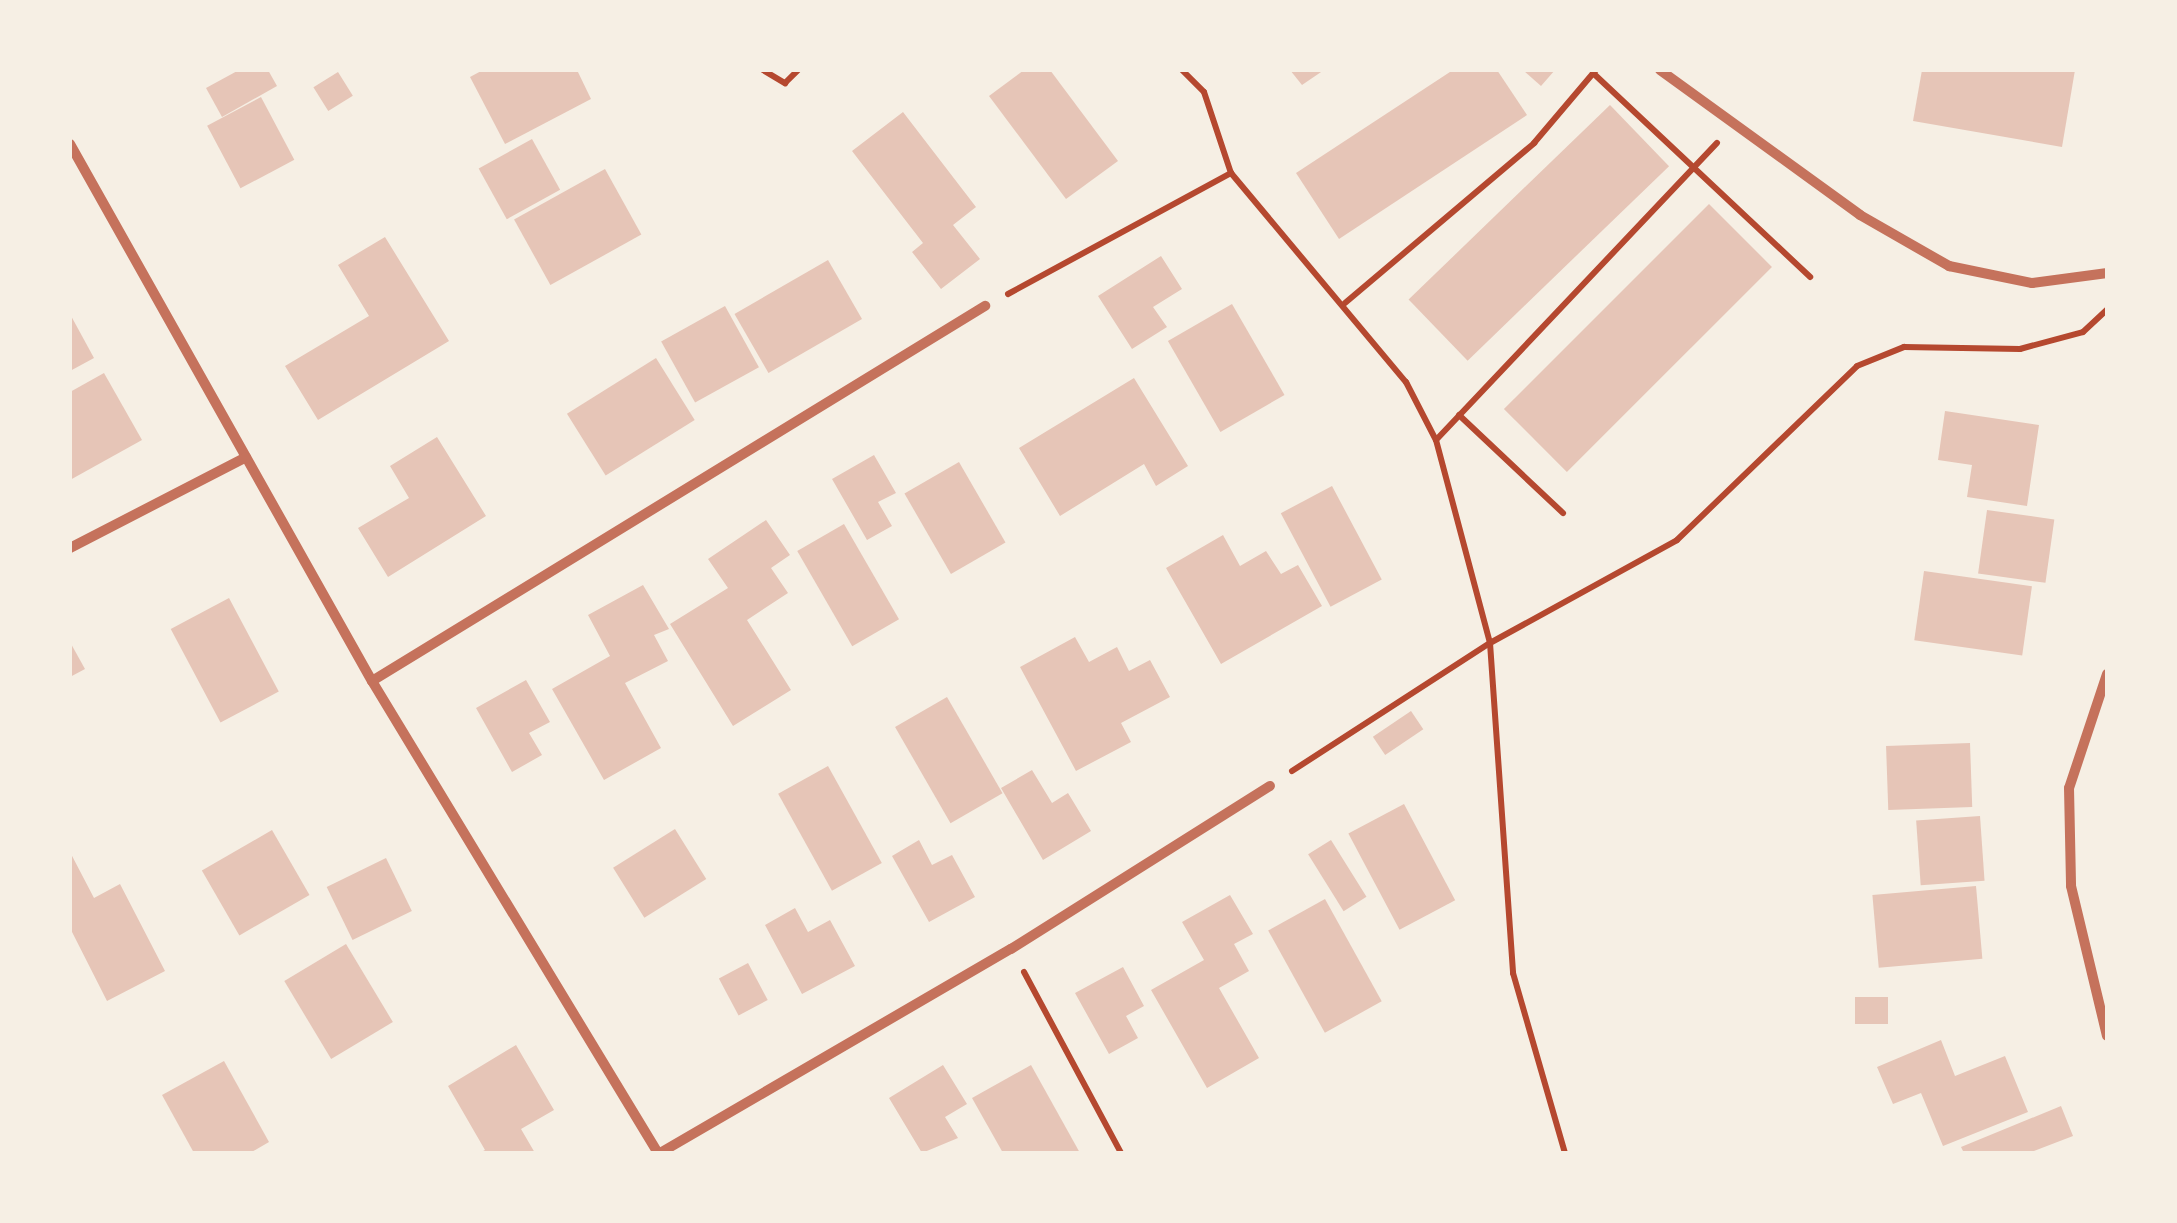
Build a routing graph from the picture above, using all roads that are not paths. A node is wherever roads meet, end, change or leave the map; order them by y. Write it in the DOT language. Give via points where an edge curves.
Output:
graph roads {
  1 [pos="1660,70"];
  2 [pos="70,144"];
  3 [pos="2107,273"];
  4 [pos="985,306"];
  5 [pos="246,457"];
  6 [pos="70,548"];
  7 [pos="2107,674"];
  8 [pos="372,681"];
  9 [pos="1270,786"];
  10 [pos="2107,1036"];
  11 [pos="659,1153"];
  1 -- 3 [label="street" via="1860,216 1949,266 2032,283"];
  2 -- 5 [label="street"];
  4 -- 8 [label="street"];
  5 -- 6 [label="street"];
  5 -- 8 [label="street"];
  7 -- 10 [label="street" via="2069,788 2071,886"];
  8 -- 11 [label="street"];
  9 -- 11 [label="street" via="1011,949"];
}
